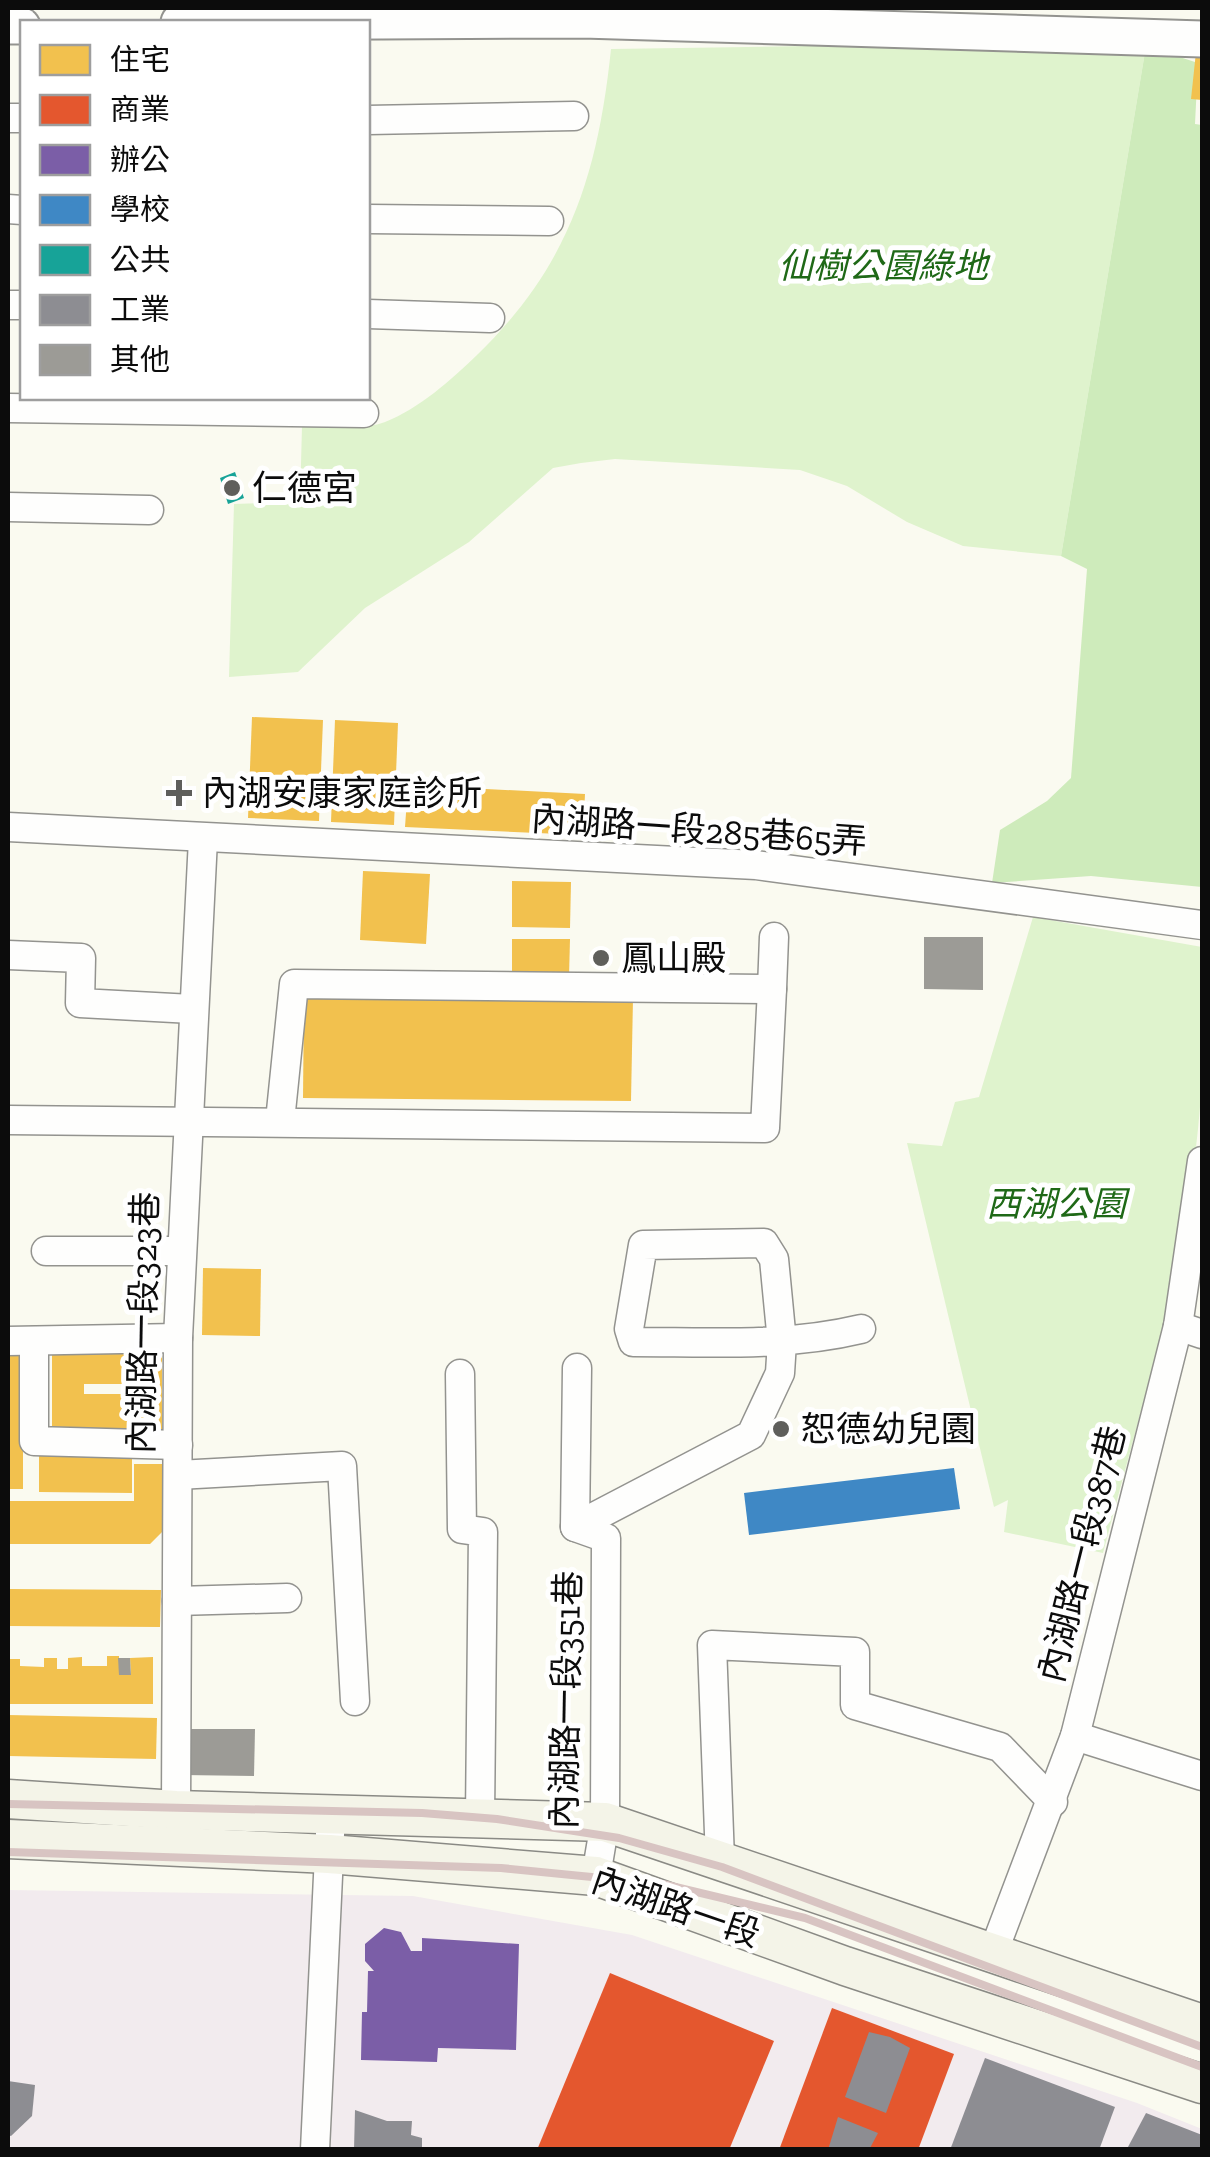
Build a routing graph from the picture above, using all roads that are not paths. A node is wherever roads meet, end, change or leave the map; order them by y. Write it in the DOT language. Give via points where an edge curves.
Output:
graph roads {
  1 [pos="370,21"];
  2 [pos="1197,38"];
  3 [pos="574,116"];
  4 [pos="370,120"];
  5 [pos="370,219"];
  6 [pos="549,222"];
  7 [pos="370,314"];
  8 [pos="490,318"];
  9 [pos="205,404"];
  10 [pos="8,408"];
  11 [pos="364,414"];
  12 [pos="8,507"];
  13 [pos="149,510"];
  14 [pos="8,827"];
  15 [pos="203,838"];
  16 [pos="1202,925"];
  17 [pos="774,938"];
  18 [pos="8,955"];
  19 [pos="772,989"];
  20 [pos="192,1009"];
  21 [pos="8,1120"];
  22 [pos="186,1121"];
  23 [pos="280,1121"];
  24 [pos="1202,1161"];
  25 [pos="46,1251"];
  26 [pos="181,1251"];
  27 [pos="861,1330"];
  28 [pos="1190,1330"];
  29 [pos="178,1338"];
  30 [pos="20,1341"];
  31 [pos="782,1342"];
  32 [pos="576,1368"];
  33 [pos="460,1374"];
  34 [pos="178,1445"];
  35 [pos="178,1475"];
  36 [pos="575,1527"];
  37 [pos="287,1598"];
  38 [pos="177,1601"];
  39 [pos="355,1702"];
  40 [pos="1076,1736"];
  41 [pos="1202,1776"];
  42 [pos="8,1799"];
  43 [pos="1054,1802"];
  44 [pos="176,1810"];
  45 [pos="330,1813"];
  46 [pos="480,1816"];
  47 [pos="605,1822"];
  48 [pos="8,1839"];
  49 [pos="329,1854"];
  50 [pos="720,1860"];
  51 [pos="596,1876"];
  52 [pos="993,1953"];
  53 [pos="1202,2024"];
  54 [pos="1202,2084"];
  55 [pos="314,2150"];
  1 -- 2 [label="street" via="583,20"];
  3 -- 4 [label="street"];
  5 -- 6 [label="street"];
  7 -- 8 [label="street"];
  9 -- 10 [label="street"];
  9 -- 11 [label="street"];
  12 -- 13 [label="street"];
  14 -- 15 [label="street, 內湖路一段285巷65弄"];
  15 -- 16 [label="street, 內湖路一段285巷65弄" via="756,865"];
  15 -- 20 [label="street, 內湖路一段323巷"];
  17 -- 19 [label="street"];
  18 -- 20 [label="street" via="81,958 80,1003"];
  19 -- 23 [label="street" via="294,984"];
  19 -- 23 [label="street" via="765,1128"];
  20 -- 22 [label="street, 內湖路一段323巷"];
  21 -- 22 [label="street"];
  22 -- 23 [label="street"];
  22 -- 26 [label="street, 內湖路一段323巷"];
  24 -- 28 [label="street, 內湖路一段387巷"];
  25 -- 26 [label="street"];
  26 -- 29 [label="street, 內湖路一段323巷"];
  27 -- 31 [label="street"];
  28 -- 40 [label="street, 內湖路一段387巷"];
  29 -- 30 [label="street"];
  29 -- 34 [label="street, 內湖路一段323巷"];
  30 -- 34 [label="street" via="34,1441"];
  31 -- 31 [label="street" via="633,1342 629,1330 644,1245 764,1243 774,1259"];
  31 -- 36 [label="street" via="780,1373 751,1435"];
  32 -- 36 [label="street, 內湖路一段351巷"];
  33 -- 46 [label="street" via="462,1528 482,1532"];
  34 -- 35 [label="street, 內湖路一段323巷"];
  35 -- 38 [label="street, 內湖路一段323巷"];
  35 -- 39 [label="street" via="342,1466"];
  36 -- 47 [label="street, 內湖路一段351巷" via="606,1538"];
  37 -- 38 [label="street"];
  38 -- 44 [label="street, 內湖路一段323巷"];
  40 -- 41 [label="street"];
  40 -- 43 [label="street, 內湖路一段387巷"];
  42 -- 44 [label="main road, 內湖路一段"];
  43 -- 50 [label="street" via="1000,1747 854,1705 854,1652 712,1646"];
  43 -- 52 [label="street, 內湖路一段387巷"];
  44 -- 45 [label="main road, 內湖路一段"];
  45 -- 46 [label="main road, 內湖路一段"];
  45 -- 49 [label="street"];
  46 -- 47 [label="main road, 內湖路一段"];
  47 -- 50 [label="main road, 內湖路一段"];
  47 -- 51 [label="street, 內湖路一段351巷"];
  48 -- 49 [label="main road, 內湖路一段"];
  49 -- 51 [label="main road, 內湖路一段"];
  49 -- 55 [label="street"];
  50 -- 52 [label="main road, 內湖路一段"];
  51 -- 54 [label="main road, 內湖路一段"];
  52 -- 53 [label="main road, 內湖路一段"];
}
